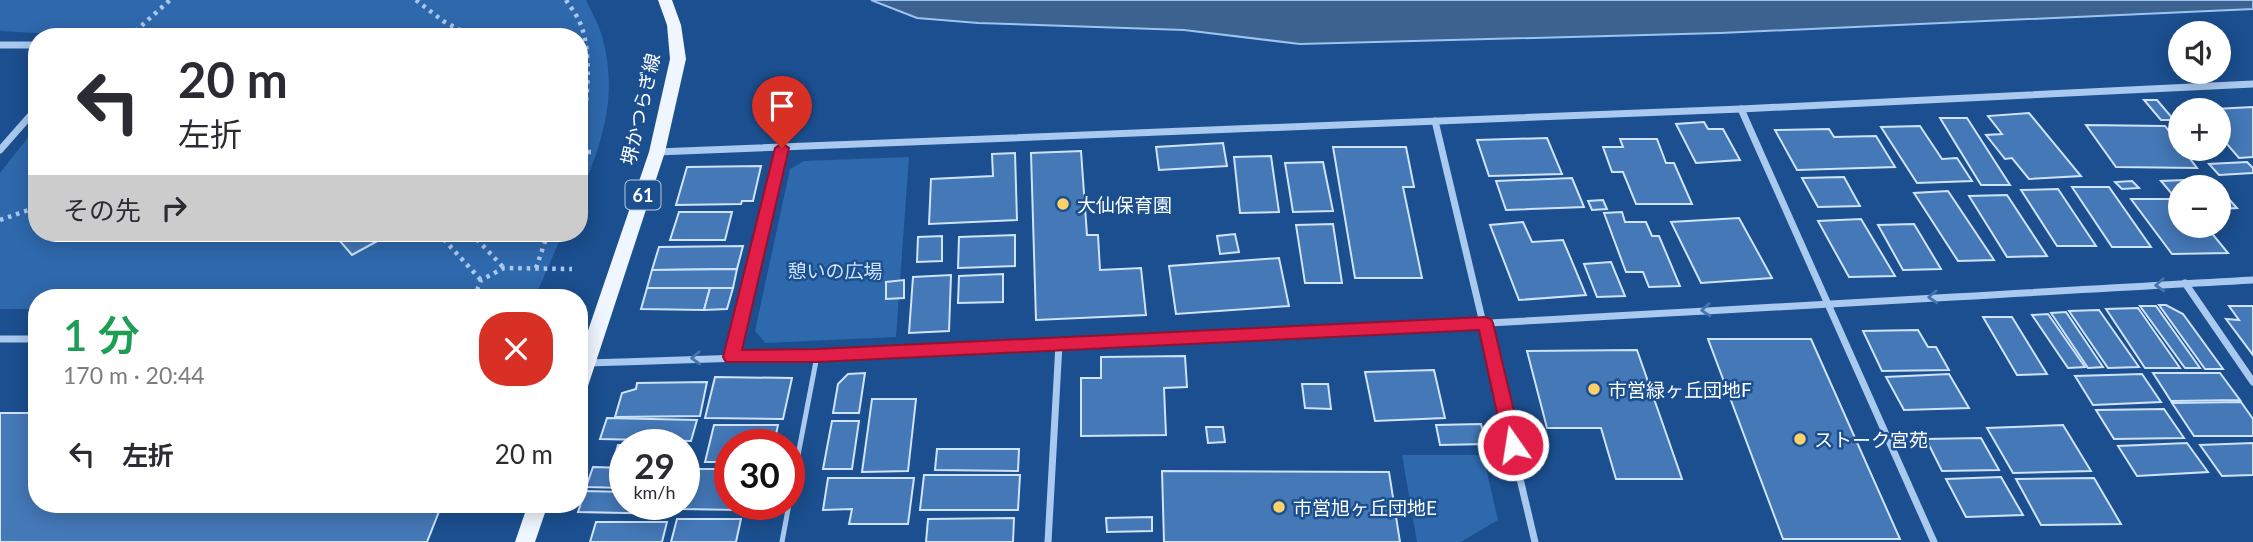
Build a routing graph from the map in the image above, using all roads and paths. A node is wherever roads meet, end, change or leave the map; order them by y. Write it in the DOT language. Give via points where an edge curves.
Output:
graph roads {
  1 [pos="170,0"];
  2 [pos="416,0"];
  3 [pos="566,0"];
  4 [pos="665,0"];
  5 [pos="138,28"];
  6 [pos="456,28"];
  7 [pos="582,28"];
  8 [pos="0,45"];
  9 [pos="28,45"];
  10 [pos="2253,84"];
  11 [pos="1741,109"];
  12 [pos="28,118"];
  13 [pos="1435,121"];
  14 [pos="782,148"];
  15 [pos="0,150"];
  16 [pos="588,152"];
  17 [pos="594,152"];
  18 [pos="657,152"];
  19 [pos="28,210"];
  20 [pos="0,220"];
  21 [pos="446,242"];
  22 [pos="479,242"];
  23 [pos="545,242"];
  24 [pos="504,268"];
  25 [pos="536,268"];
  26 [pos="572,269"];
  27 [pos="481,280"];
  28 [pos="2253,280"];
  29 [pos="2185,283"];
  30 [pos="478,289"];
  31 [pos="1828,302"];
  32 [pos="1485,323"];
  33 [pos="0,339"];
  34 [pos="28,339"];
  35 [pos="1059,344"];
  36 [pos="588,347"];
  37 [pos="817,356"];
  38 [pos="732,357"];
  39 [pos="588,361"];
  40 [pos="2253,382"];
  41 [pos="803,429"];
  42 [pos="535,513"];
  43 [pos="786,520"];
  44 [pos="525,542"];
  45 [pos="782,542"];
  46 [pos="1048,542"];
  47 [pos="1535,542"];
  48 [pos="1934,542"];
  1 -- 5 [label="path"];
  2 -- 6 [label="path"];
  3 -- 7 [label="path"];
  4 -- 18 [label="main road, 堺かつらぎ線 / 61" via="678,59"];
  8 -- 9 [label="street"];
  10 -- 11 [label="street"];
  11 -- 13 [label="street"];
  11 -- 31 [label="street"];
  12 -- 15 [label="street"];
  13 -- 14 [label="street"];
  13 -- 32 [label="street"];
  14 -- 18 [label="street"];
  14 -- 38 [label="lane"];
  16 -- 17 [label="path"];
  18 -- 36 [label="main road, 堺かつらぎ線 / 61"];
  19 -- 20 [label="path"];
  21 -- 27 [label="path"];
  22 -- 24 [label="path"];
  23 -- 25 [label="path"];
  24 -- 25 [label="path"];
  24 -- 27 [label="path"];
  25 -- 26 [label="path"];
  27 -- 30 [label="path"];
  28 -- 29 [label="street"];
  29 -- 31 [label="street, one-way"];
  29 -- 40 [label="street"];
  31 -- 32 [label="street, one-way"];
  31 -- 48 [label="street"];
  32 -- 35 [label="street"];
  32 -- 47 [label="street"];
  33 -- 34 [label="street"];
  35 -- 37 [label="street"];
  35 -- 46 [label="street"];
  37 -- 38 [label="street"];
  37 -- 41 [label="lane"];
  38 -- 39 [label="street, one-way"];
  42 -- 44 [label="main road"];
  43 -- 45 [label="lane"];
}
